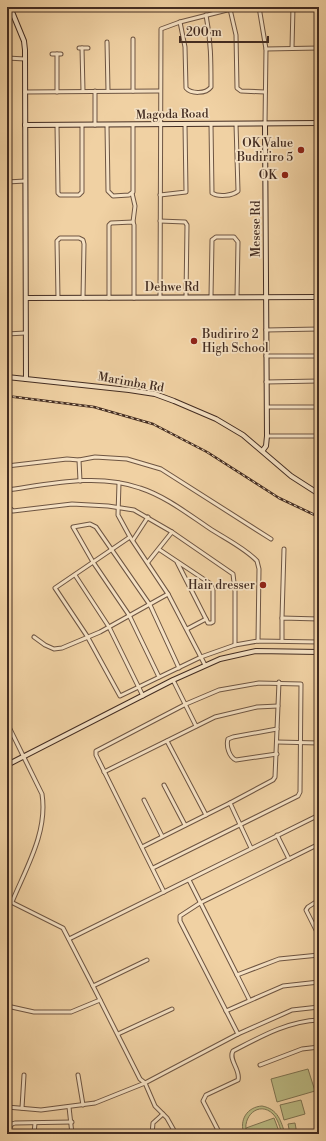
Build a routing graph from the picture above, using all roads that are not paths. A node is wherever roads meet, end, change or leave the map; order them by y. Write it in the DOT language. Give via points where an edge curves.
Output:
graph roads {
  1 [pos="10,7"];
  2 [pos="239,7"];
  3 [pos="258,7"];
  4 [pos="293,7"];
  5 [pos="318,7"];
  6 [pos="230,9"];
  7 [pos="206,15"];
  8 [pos="180,22"];
  9 [pos="319,36"];
  10 [pos="133,39"];
  11 [pos="107,42"];
  12 [pos="88,48"];
  13 [pos="292,48"];
  14 [pos="319,48"];
  15 [pos="266,49"];
  16 [pos="52,54"];
  17 [pos="7,58"];
  18 [pos="25,59"];
  19 [pos="83,91"];
  20 [pos="94,91"];
  21 [pos="108,91"];
  22 [pos="132,91"];
  23 [pos="160,91"];
  24 [pos="25,92"];
  25 [pos="57,92"];
  26 [pos="265,92"];
  27 [pos="319,123"];
  28 [pos="160,124"];
  29 [pos="185,124"];
  30 [pos="211,124"];
  31 [pos="236,124"];
  32 [pos="265,124"];
  33 [pos="25,125"];
  34 [pos="57,125"];
  35 [pos="82,125"];
  36 [pos="95,125"];
  37 [pos="107,125"];
  38 [pos="133,125"];
  39 [pos="25,181"];
  40 [pos="7,182"];
  41 [pos="132,193"];
  42 [pos="160,195"];
  43 [pos="160,221"];
  44 [pos="133,222"];
  45 [pos="160,297"];
  46 [pos="186,297"];
  47 [pos="211,297"];
  48 [pos="237,297"];
  49 [pos="266,297"];
  50 [pos="319,297"];
  51 [pos="26,298"];
  52 [pos="58,298"];
  53 [pos="83,298"];
  54 [pos="109,298"];
  55 [pos="134,298"];
  56 [pos="319,329"];
  57 [pos="266,330"];
  58 [pos="25,333"];
  59 [pos="7,334"];
  60 [pos="266,356"];
  61 [pos="319,356"];
  62 [pos="7,377"];
  63 [pos="26,379"];
  64 [pos="319,381"];
  65 [pos="266,382"];
  66 [pos="267,407"];
  67 [pos="319,407"];
  68 [pos="267,436"];
  69 [pos="319,436"];
  70 [pos="262,450"];
  71 [pos="79,460"];
  72 [pos="7,466"];
  73 [pos="80,481"];
  74 [pos="119,483"];
  75 [pos="7,490"];
  76 [pos="319,494"];
  77 [pos="7,506"];
  78 [pos="118,507"];
  79 [pos="148,517"];
  80 [pos="172,532"];
  81 [pos="130,537"];
  82 [pos="271,539"];
  83 [pos="133,540"];
  84 [pos="112,549"];
  85 [pos="284,549"];
  86 [pos="160,550"];
  87 [pos="93,562"];
  88 [pos="148,562"];
  89 [pos="177,562"];
  90 [pos="75,575"];
  91 [pos="168,594"];
  92 [pos="150,605"];
  93 [pos="129,615"];
  94 [pos="206,618"];
  95 [pos="282,618"];
  96 [pos="319,619"];
  97 [pos="109,627"];
  98 [pos="187,629"];
  99 [pos="87,636"];
  100 [pos="34,637"];
  101 [pos="258,641"];
  102 [pos="282,641"];
  103 [pos="319,642"];
  104 [pos="235,645"];
  105 [pos="319,652"];
  106 [pos="201,657"];
  107 [pos="205,665"];
  108 [pos="179,668"];
  109 [pos="160,677"];
  110 [pos="173,680"];
  111 [pos="279,682"];
  112 [pos="139,688"];
  113 [pos="143,696"];
  114 [pos="186,704"];
  115 [pos="278,706"];
  116 [pos="7,723"];
  117 [pos="196,726"];
  118 [pos="277,729"];
  119 [pos="167,740"];
  120 [pos="277,742"];
  121 [pos="301,743"];
  122 [pos="319,743"];
  123 [pos="277,754"];
  124 [pos="25,756"];
  125 [pos="7,765"];
  126 [pos="104,772"];
  127 [pos="164,785"];
  128 [pos="144,800"];
  129 [pos="230,803"];
  130 [pos="206,815"];
  131 [pos="319,815"];
  132 [pos="185,825"];
  133 [pos="239,825"];
  134 [pos="277,835"];
  135 [pos="162,836"];
  136 [pos="319,844"];
  137 [pos="142,847"];
  138 [pos="251,848"];
  139 [pos="289,859"];
  140 [pos="153,868"];
  141 [pos="189,880"];
  142 [pos="164,892"];
  143 [pos="7,900"];
  144 [pos="319,900"];
  145 [pos="12,902"];
  146 [pos="200,903"];
  147 [pos="319,928"];
  148 [pos="69,939"];
  149 [pos="319,955"];
  150 [pos="147,960"];
  151 [pos="237,976"];
  152 [pos="319,982"];
  153 [pos="93,986"];
  154 [pos="249,999"];
  155 [pos="100,1000"];
  156 [pos="7,1006"];
  157 [pos="319,1007"];
  158 [pos="172,1009"];
  159 [pos="226,1011"];
  160 [pos="319,1020"];
  161 [pos="118,1034"];
  162 [pos="238,1034"];
  163 [pos="319,1047"];
  164 [pos="260,1065"];
  165 [pos="24,1075"];
  166 [pos="78,1075"];
  167 [pos="145,1083"];
  168 [pos="83,1106"];
  169 [pos="7,1107"];
  170 [pos="69,1107"];
  171 [pos="22,1108"];
  172 [pos="163,1114"];
  173 [pos="72,1122"];
  174 [pos="35,1123"];
  175 [pos="7,1132"];
  176 [pos="34,1134"];
  177 [pos="72,1134"];
  178 [pos="152,1134"];
  179 [pos="176,1134"];
  180 [pos="220,1134"];
  1 -- 18 [label="street" via="24,41"];
  2 -- 6 [label="street"];
  3 -- 15 [label="street, Mesese Rd"];
  4 -- 13 [label="street"];
  5 -- 9 [label="street"];
  6 -- 7 [label="street"];
  6 -- 26 [label="street" via="236,35 237,88 241,91"];
  7 -- 8 [label="street"];
  7 -- 8 [label="street" via="210,38 211,88 206,91 191,92 186,88 185,47"];
  8 -- 23 [label="street" via="162,27 161,30"];
  10 -- 22 [label="street"];
  11 -- 21 [label="street"];
  12 -- 19 [label="street" via="80,48"];
  13 -- 14 [label="street"];
  13 -- 15 [label="street"];
  15 -- 26 [label="street, Mesese Rd"];
  16 -- 25 [label="street" via="59,54"];
  17 -- 18 [label="street"];
  18 -- 24 [label="street"];
  19 -- 20 [label="street"];
  19 -- 25 [label="street"];
  20 -- 21 [label="street"];
  20 -- 36 [label="street"];
  21 -- 22 [label="street"];
  22 -- 23 [label="street"];
  23 -- 28 [label="street"];
  24 -- 25 [label="street"];
  24 -- 33 [label="street"];
  26 -- 32 [label="street, Mesese Rd"];
  27 -- 32 [label="street, Magoda Road"];
  28 -- 29 [label="street, Magoda Road"];
  28 -- 38 [label="street, Magoda Road"];
  28 -- 42 [label="street"];
  29 -- 30 [label="street, Magoda Road"];
  29 -- 42 [label="street" via="186,192"];
  30 -- 31 [label="street, Magoda Road"];
  30 -- 31 [label="street" via="212,193 224,195 238,191"];
  31 -- 32 [label="street, Magoda Road"];
  32 -- 49 [label="street, Mesese Rd"];
  33 -- 34 [label="street, Magoda Road"];
  33 -- 39 [label="street"];
  34 -- 35 [label="street, Magoda Road"];
  34 -- 35 [label="street" via="60,195 80,195 82,192"];
  35 -- 36 [label="street, Magoda Road"];
  36 -- 37 [label="street, Magoda Road"];
  37 -- 38 [label="street, Magoda Road"];
  37 -- 41 [label="street" via="109,193 112,196"];
  38 -- 41 [label="street"];
  39 -- 40 [label="street"];
  39 -- 51 [label="street"];
  41 -- 44 [label="street" via="135,206"];
  42 -- 43 [label="street"];
  43 -- 45 [label="street"];
  43 -- 46 [label="street" via="186,224"];
  44 -- 54 [label="street" via="109,225"];
  44 -- 55 [label="street"];
  45 -- 46 [label="street, Dehwe Rd"];
  45 -- 55 [label="street, Dehwe Rd"];
  46 -- 47 [label="street, Dehwe Rd"];
  47 -- 48 [label="street, Dehwe Rd"];
  47 -- 48 [label="street" via="212,243 214,238 222,237 234,237 238,240"];
  48 -- 49 [label="street, Dehwe Rd"];
  49 -- 50 [label="street, Dehwe Rd"];
  49 -- 57 [label="street, Mesese Rd"];
  51 -- 52 [label="street, Dehwe Rd"];
  51 -- 58 [label="street"];
  52 -- 53 [label="street, Dehwe Rd"];
  52 -- 53 [label="street" via="60,238 83,240"];
  53 -- 54 [label="street, Dehwe Rd"];
  54 -- 55 [label="street, Dehwe Rd"];
  56 -- 57 [label="street"];
  57 -- 60 [label="street, Mesese Rd"];
  58 -- 59 [label="street"];
  58 -- 63 [label="street"];
  60 -- 61 [label="street"];
  60 -- 65 [label="street, Mesese Rd"];
  62 -- 63 [label="street, Marimba Rd"];
  63 -- 70 [label="street, Marimba Rd" via="155,394 216,419"];
  64 -- 65 [label="street"];
  65 -- 66 [label="street, Mesese Rd"];
  66 -- 67 [label="street"];
  66 -- 68 [label="street, Mesese Rd"];
  68 -- 69 [label="street"];
  68 -- 70 [label="street, Mesese Rd" via="266,446"];
  70 -- 76 [label="street, Marimba Rd" via="291,476"];
  71 -- 72 [label="street"];
  71 -- 73 [label="street"];
  71 -- 82 [label="street" via="95,456 118,457 158,468"];
  73 -- 74 [label="street"];
  73 -- 75 [label="street"];
  74 -- 78 [label="street"];
  74 -- 101 [label="street" via="151,492 255,560 259,569"];
  77 -- 78 [label="street" via="13,511 72,504"];
  78 -- 79 [label="street" via="137,511"];
  78 -- 81 [label="street" via="118,515"];
  79 -- 80 [label="street"];
  79 -- 83 [label="street"];
  80 -- 86 [label="street"];
  80 -- 104 [label="street" via="233,574"];
  81 -- 83 [label="street"];
  81 -- 84 [label="street"];
  83 -- 88 [label="street"];
  84 -- 87 [label="street"];
  84 -- 87 [label="street" via="94,525 73,527"];
  84 -- 92 [label="street"];
  85 -- 95 [label="street"];
  86 -- 88 [label="street"];
  86 -- 89 [label="street"];
  87 -- 90 [label="street"];
  87 -- 93 [label="street"];
  88 -- 91 [label="street"];
  89 -- 94 [label="street"];
  89 -- 94 [label="street" via="211,584 213,622 208,623"];
  90 -- 97 [label="street"];
  90 -- 99 [label="street" via="55,588"];
  91 -- 92 [label="street"];
  91 -- 98 [label="street"];
  92 -- 93 [label="street"];
  92 -- 108 [label="street"];
  93 -- 97 [label="street"];
  93 -- 109 [label="street"];
  94 -- 98 [label="street"];
  95 -- 96 [label="street"];
  95 -- 102 [label="street"];
  97 -- 99 [label="street"];
  97 -- 112 [label="street"];
  98 -- 106 [label="street"];
  99 -- 100 [label="street" via="62,648 54,649"];
  99 -- 112 [label="street" via="119,696"];
  101 -- 102 [label="street"];
  101 -- 104 [label="street"];
  102 -- 103 [label="street"];
  104 -- 106 [label="street"];
  105 -- 107 [label="street" via="250,652"];
  106 -- 107 [label="street"];
  106 -- 108 [label="street"];
  107 -- 110 [label="street"];
  108 -- 109 [label="street"];
  109 -- 112 [label="street"];
  110 -- 113 [label="street"];
  110 -- 114 [label="street"];
  111 -- 114 [label="street" via="232,687"];
  111 -- 115 [label="street"];
  111 -- 121 [label="street" via="302,685"];
  112 -- 113 [label="street"];
  113 -- 124 [label="street"];
  114 -- 117 [label="street"];
  114 -- 126 [label="street" via="97,750 96,755"];
  115 -- 117 [label="street" via="257,707 215,716"];
  115 -- 118 [label="street"];
  116 -- 124 [label="street"];
  117 -- 119 [label="street"];
  118 -- 120 [label="street"];
  118 -- 123 [label="street" via="233,737 228,739 227,745 235,760"];
  119 -- 126 [label="street"];
  119 -- 130 [label="street"];
  120 -- 121 [label="street"];
  120 -- 123 [label="street"];
  121 -- 122 [label="street"];
  121 -- 133 [label="street" via="298,796"];
  123 -- 129 [label="street" via="276,774 273,780"];
  124 -- 125 [label="street"];
  124 -- 145 [label="street" via="44,804 37,843"];
  126 -- 137 [label="street"];
  127 -- 132 [label="street"];
  128 -- 135 [label="street"];
  129 -- 130 [label="street"];
  129 -- 133 [label="street"];
  130 -- 132 [label="street"];
  131 -- 134 [label="street"];
  132 -- 135 [label="street"];
  133 -- 138 [label="street"];
  133 -- 140 [label="street"];
  134 -- 138 [label="street"];
  134 -- 139 [label="street"];
  135 -- 137 [label="street"];
  136 -- 139 [label="street"];
  137 -- 140 [label="street"];
  138 -- 141 [label="street"];
  139 -- 146 [label="street"];
  140 -- 142 [label="street"];
  141 -- 142 [label="street"];
  141 -- 146 [label="street"];
  142 -- 148 [label="street"];
  143 -- 145 [label="street"];
  144 -- 147 [label="street" via="306,910 316,930"];
  145 -- 148 [label="street" via="60,925"];
  146 -- 151 [label="street"];
  146 -- 159 [label="street" via="182,913 180,921"];
  148 -- 153 [label="street"];
  149 -- 151 [label="street" via="278,959"];
  150 -- 153 [label="street"];
  151 -- 154 [label="street"];
  152 -- 154 [label="street" via="288,984"];
  153 -- 155 [label="street"];
  154 -- 159 [label="street"];
  155 -- 156 [label="street" via="71,1012 34,1012"];
  155 -- 161 [label="street"];
  157 -- 162 [label="street" via="292,1010"];
  158 -- 161 [label="street"];
  159 -- 162 [label="street"];
  160 -- 180 [label="street" via="295,1023 233,1051 232,1057 238,1080 206,1095 203,1101"];
  161 -- 167 [label="street" via="140,1079"];
  162 -- 167 [label="street"];
  163 -- 164 [label="street" via="302,1049"];
  165 -- 171 [label="street"];
  166 -- 168 [label="street"];
  167 -- 168 [label="street"];
  167 -- 172 [label="street" via="152,1102"];
  168 -- 170 [label="street"];
  169 -- 171 [label="street"];
  170 -- 171 [label="street" via="41,1110"];
  170 -- 173 [label="street"];
  172 -- 178 [label="street" via="153,1123"];
  172 -- 179 [label="street"];
  173 -- 174 [label="street"];
  173 -- 177 [label="street"];
  174 -- 175 [label="street" via="12,1124"];
  174 -- 176 [label="street"];
}
